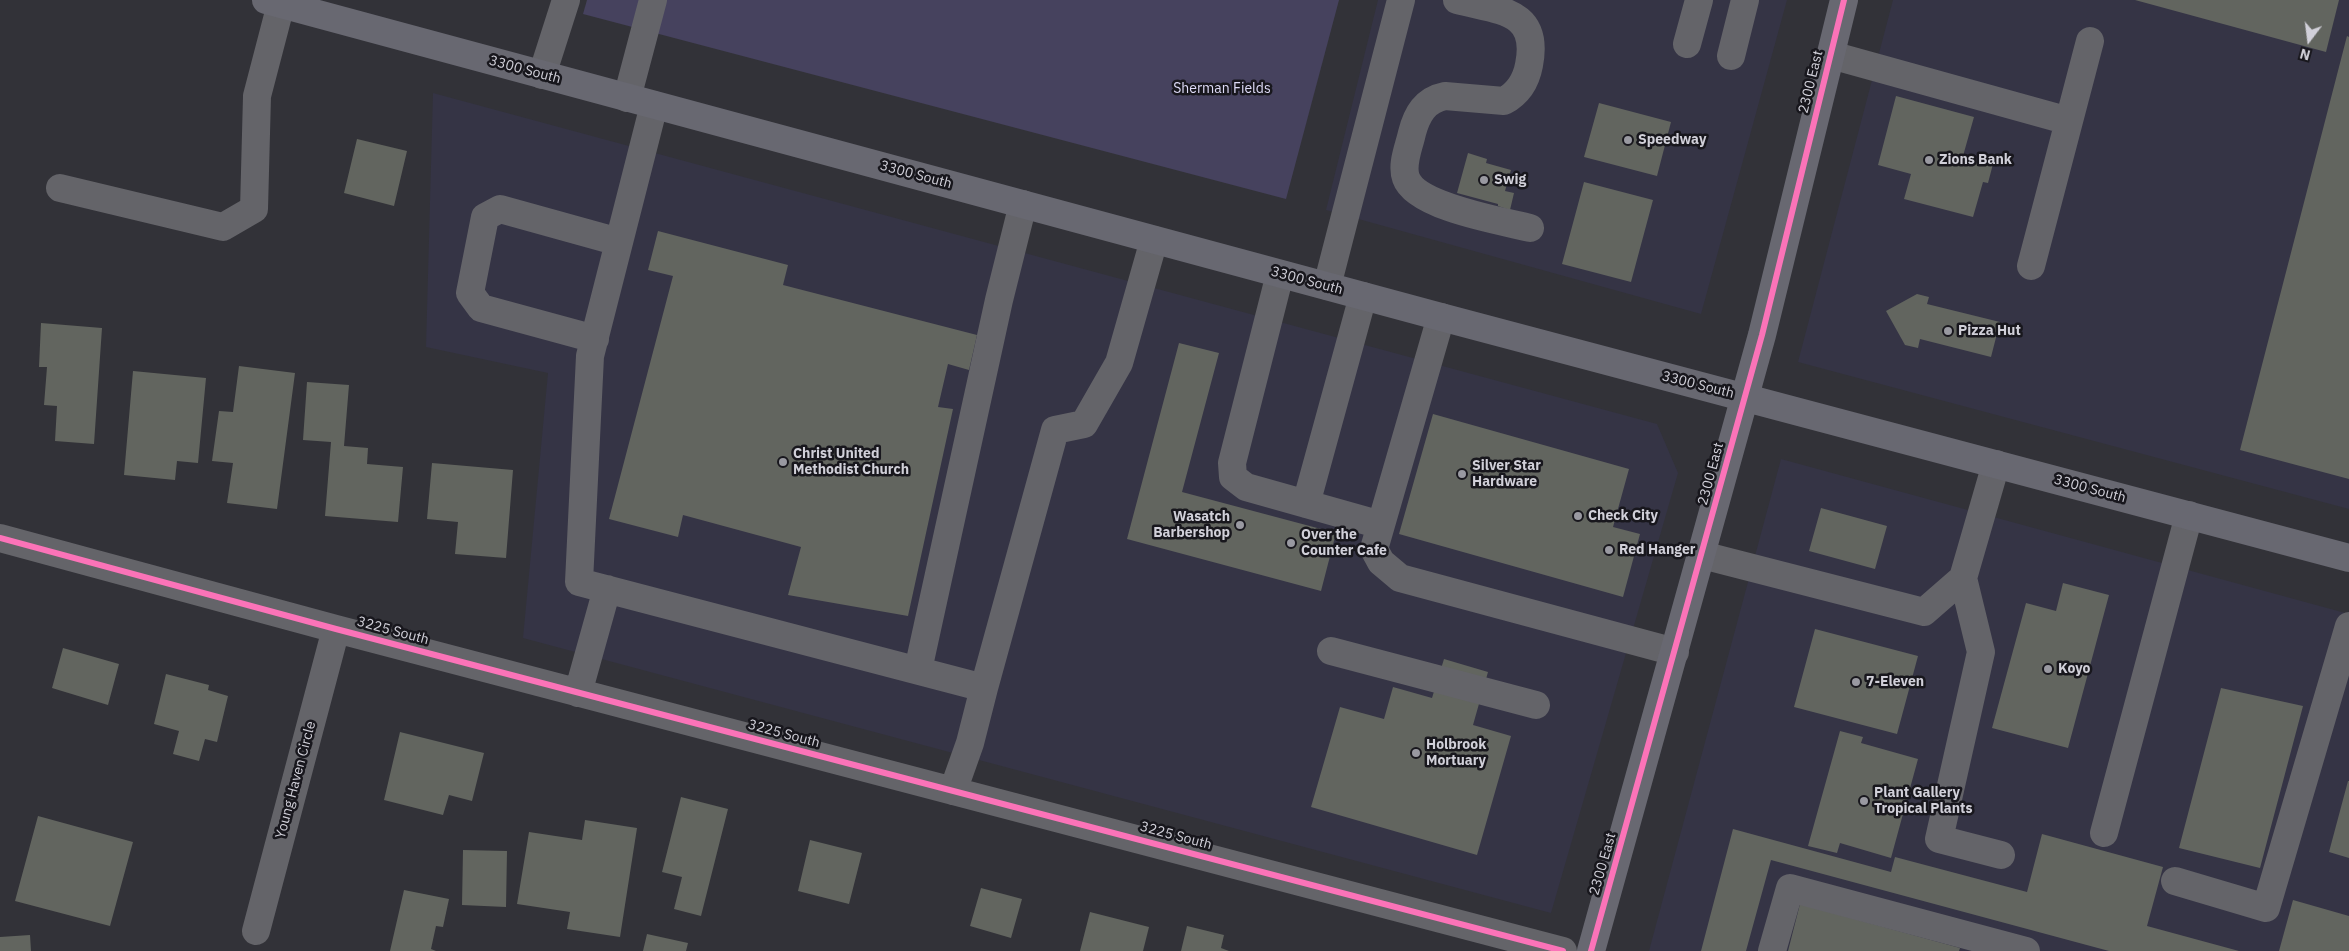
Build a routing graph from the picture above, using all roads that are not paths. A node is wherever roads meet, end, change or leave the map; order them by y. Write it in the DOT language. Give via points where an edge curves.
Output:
graph roads {
  1 [pos="566,0"];
  2 [pos="653,0"];
  3 [pos="1401,0"];
  4 [pos="1457,0"];
  5 [pos="1699,0"];
  6 [pos="1746,0"];
  7 [pos="1844,0"];
  8 [pos="273,2"];
  9 [pos="2090,41"];
  10 [pos="1687,44"];
  11 [pos="1830,55"];
  12 [pos="1730,56"];
  13 [pos="542,75"];
  14 [pos="628,98"];
  15 [pos="654,105"];
  16 [pos="2069,121"];
  17 [pos="60,188"];
  18 [pos="1022,204"];
  19 [pos="1530,228"];
  20 [pos="1154,240"];
  21 [pos="619,242"];
  22 [pos="2031,266"];
  23 [pos="1280,274"];
  24 [pos="1327,286"];
  25 [pos="1363,296"];
  26 [pos="1441,318"];
  27 [pos="595,339"];
  28 [pos="1745,396"];
  29 [pos="1996,464"];
  30 [pos="1306,504"];
  31 [pos="2189,515"];
  32 [pos="1381,525"];
  33 [pos="0,538"];
  34 [pos="1702,555"];
  35 [pos="2349,558"];
  36 [pos="1963,578"];
  37 [pos="607,589"];
  38 [pos="2349,626"];
  39 [pos="336,629"];
  40 [pos="1331,651"];
  41 [pos="1675,652"];
  42 [pos="918,670"];
  43 [pos="984,688"];
  44 [pos="578,693"];
  45 [pos="1536,706"];
  46 [pos="953,791"];
  47 [pos="2104,833"];
  48 [pos="2001,855"];
  49 [pos="2175,881"];
  50 [pos="256,931"];
  51 [pos="1564,951"];
  52 [pos="1591,951"];
  53 [pos="1772,951"];
  54 [pos="2026,951"];
  1 -- 13 [label="street"];
  2 -- 14 [label="street"];
  3 -- 24 [label="street"];
  4 -- 19 [label="street" via="1505,13 1522,22 1531,38 1528,69 1522,86 1504,101 1445,96 1426,104 1415,122 1405,161 1406,179 1418,193 1437,204"];
  5 -- 10 [label="street"];
  6 -- 12 [label="street"];
  7 -- 11 [label="main road, 2300 East"];
  8 -- 13 [label="main road, 3300 South"];
  8 -- 17 [label="street" via="257,96 254,209 223,227"];
  9 -- 16 [label="street"];
  11 -- 16 [label="street"];
  11 -- 28 [label="main road, 2300 East"];
  13 -- 14 [label="main road, 3300 South"];
  14 -- 15 [label="main road, 3300 South"];
  15 -- 18 [label="main road, 3300 South"];
  15 -- 21 [label="street"];
  16 -- 22 [label="street"];
  18 -- 20 [label="main road, 3300 South"];
  18 -- 42 [label="street"];
  20 -- 23 [label="main road, 3300 South"];
  20 -- 43 [label="street" via="1119,363 1084,424 1055,430"];
  21 -- 27 [label="street"];
  21 -- 27 [label="street" via="500,208 485,217 470,292 481,308"];
  23 -- 24 [label="main road, 3300 South"];
  23 -- 30 [label="street" via="1232,463 1234,477 1246,487"];
  24 -- 25 [label="main road, 3300 South"];
  25 -- 26 [label="main road, 3300 South"];
  25 -- 30 [label="street"];
  26 -- 28 [label="main road, 3300 South"];
  26 -- 32 [label="street"];
  27 -- 37 [label="street" via="590,356 579,582"];
  28 -- 29 [label="main road, 3300 South"];
  28 -- 34 [label="main road, 2300 East"];
  29 -- 31 [label="main road, 3300 South"];
  29 -- 36 [label="street"];
  30 -- 32 [label="street"];
  31 -- 35 [label="main road, 3300 South"];
  31 -- 47 [label="street"];
  32 -- 41 [label="street" via="1374,549 1380,562 1400,578"];
  33 -- 39 [label="street, 3225 South"];
  34 -- 36 [label="street" via="1924,612"];
  34 -- 41 [label="main road, 2300 East"];
  36 -- 48 [label="street" via="1981,652 1939,839"];
  37 -- 42 [label="street"];
  37 -- 44 [label="street"];
  38 -- 49 [label="street" via="2266,908"];
  39 -- 44 [label="street, 3225 South"];
  39 -- 50 [label="street, Young Haven Circle"];
  40 -- 45 [label="street"];
  41 -- 52 [label="main road, 2300 East"];
  42 -- 43 [label="street"];
  43 -- 46 [label="street"];
  44 -- 46 [label="street, 3225 South"];
  46 -- 51 [label="street, 3225 South"];
  53 -- 54 [label="street" via="1790,888"];
}
